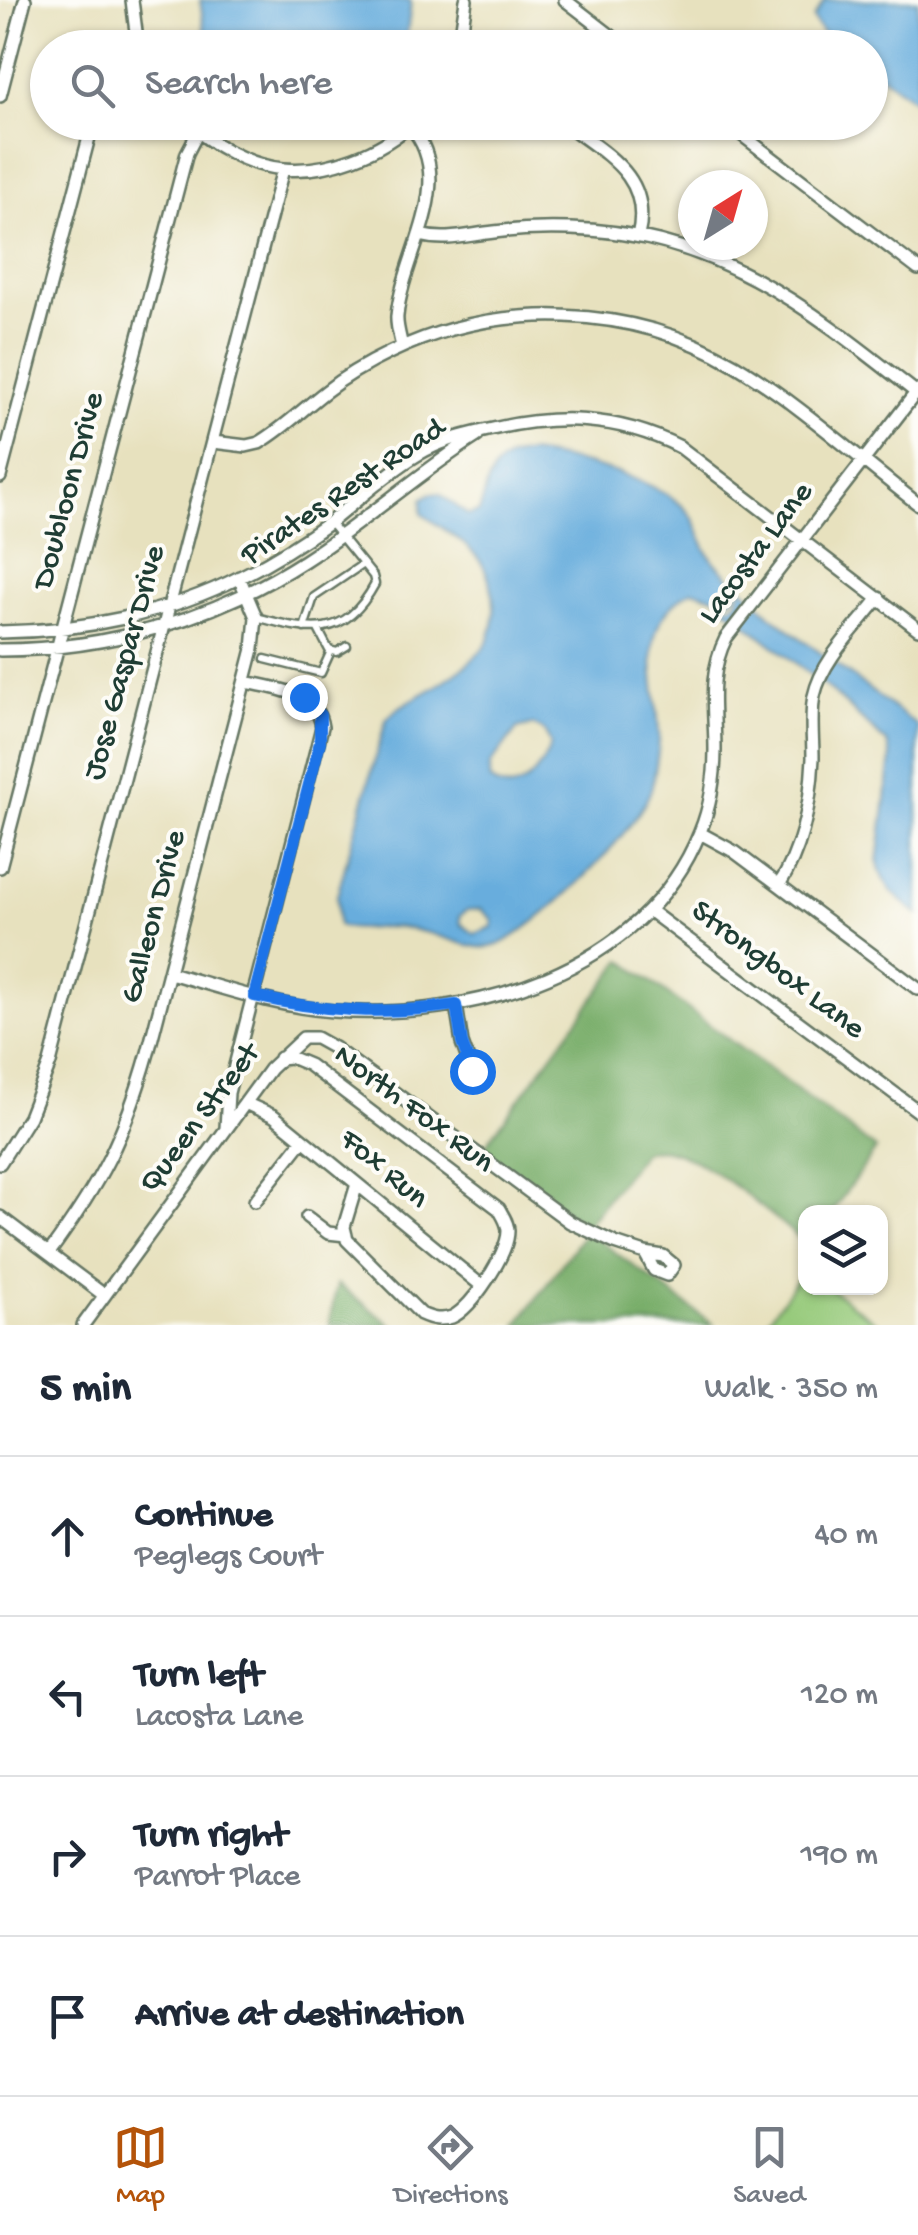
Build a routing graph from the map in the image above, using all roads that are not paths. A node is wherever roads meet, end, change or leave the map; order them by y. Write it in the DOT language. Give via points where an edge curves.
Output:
graph roads {
  1 [pos="24,0"];
  2 [pos="132,0"];
  3 [pos="466,0"];
  4 [pos="564,0"];
  5 [pos="136,30"];
  6 [pos="462,30"];
  7 [pos="603,30"];
  8 [pos="0,96"];
  9 [pos="89,140"];
  10 [pos="193,140"];
  11 [pos="210,140"];
  12 [pos="385,140"];
  13 [pos="423,140"];
  14 [pos="585,140"];
  15 [pos="750,140"];
  16 [pos="283,169"];
  17 [pos="419,235"];
  18 [pos="638,236"];
  19 [pos="918,269"];
  20 [pos="402,347"];
  21 [pos="917,392"];
  22 [pos="485,431"];
  23 [pos="213,442"];
  24 [pos="409,460"];
  25 [pos="862,461"];
  26 [pos="420,474"];
  27 [pos="0,477"];
  28 [pos="918,504"];
  29 [pos="330,522"];
  30 [pos="341,536"];
  31 [pos="802,538"];
  32 [pos="363,564"];
  33 [pos="239,578"];
  34 [pos="246,592"];
  35 [pos="879,598"];
  36 [pos="171,604"];
  37 [pos="256,616"];
  38 [pos="162,625"];
  39 [pos="304,628"];
  40 [pos="318,629"];
  41 [pos="918,629"];
  42 [pos="61,630"];
  43 [pos="0,632"];
  44 [pos="347,646"];
  45 [pos="56,648"];
  46 [pos="0,650"];
  47 [pos="331,651"];
  48 [pos="265,659"];
  49 [pos="246,682"];
  50 [pos="700,833"];
  51 [pos="0,866"];
  52 [pos="779,885"];
  53 [pos="650,911"];
  54 [pos="170,973"];
  55 [pos="918,989"];
  56 [pos="254,996"];
  57 [pos="456,1005"];
  58 [pos="280,1058"];
  59 [pos="472,1071"];
  60 [pos="245,1103"];
  61 [pos="918,1111"];
  62 [pos="226,1128"];
  63 [pos="303,1140"];
  64 [pos="0,1163"];
  65 [pos="357,1184"];
  66 [pos="255,1201"];
  67 [pos="0,1217"];
  68 [pos="307,1217"];
  69 [pos="346,1235"];
  70 [pos="646,1253"];
  71 [pos="49,1254"];
  72 [pos="482,1286"];
  73 [pos="104,1296"];
  74 [pos="82,1325"];
  1 -- 8 [label="street"];
  2 -- 5 [label="street"];
  3 -- 6 [label="street"];
  4 -- 7 [label="street"];
  9 -- 27 [label="street"];
  10 -- 42 [label="street, Doubloon Drive"];
  11 -- 16 [label="street"];
  12 -- 16 [label="street" via="358,156"];
  13 -- 17 [label="street" via="432,165"];
  14 -- 18 [label="street" via="631,177 642,205"];
  15 -- 19 [label="street"];
  16 -- 23 [label="street, Jose Gaspar Drive"];
  17 -- 18 [label="street" via="444,240 545,228"];
  17 -- 20 [label="street" via="396,318"];
  18 -- 21 [label="street" via="764,282"];
  20 -- 23 [label="street" via="327,390 258,443"];
  20 -- 25 [label="street" via="514,317 620,322 688,342 732,364"];
  21 -- 25 [label="street, Lacosta Lane"];
  22 -- 24 [label="street, Pirates Rest Road" via="448,438"];
  22 -- 26 [label="street, Pirates Rest Road"];
  22 -- 31 [label="street, Pirates Rest Road" via="544,419 638,428 680,446"];
  23 -- 36 [label="street, Jose Gaspar Drive"];
  24 -- 26 [label="street"];
  24 -- 29 [label="street, Pirates Rest Road"];
  25 -- 28 [label="street"];
  25 -- 31 [label="street, Lacosta Lane"];
  26 -- 30 [label="street, Pirates Rest Road"];
  29 -- 30 [label="lane"];
  29 -- 33 [label="street, Pirates Rest Road"];
  30 -- 32 [label="lane"];
  30 -- 34 [label="street, Pirates Rest Road"];
  31 -- 35 [label="street, Pirates Rest Road"];
  31 -- 50 [label="street, Lacosta Lane" via="718,655 711,691 713,776"];
  32 -- 39 [label="lane" via="314,597"];
  32 -- 40 [label="lane" via="375,584 359,608 348,623"];
  33 -- 34 [label="street"];
  33 -- 36 [label="street, Pirates Rest Road"];
  34 -- 37 [label="street"];
  34 -- 38 [label="street, Pirates Rest Road"];
  35 -- 41 [label="street, Pirates Rest Road"];
  35 -- 52 [label="street" via="819,682 806,816"];
  36 -- 38 [label="street, Jose Gaspar Drive"];
  36 -- 42 [label="street, Pirates Rest Road"];
  37 -- 39 [label="lane"];
  37 -- 49 [label="street, Galleon Drive"];
  38 -- 45 [label="street, Pirates Rest Road"];
  38 -- 64 [label="street, Jose Gaspar Drive" via="50,1064 29,1117"];
  39 -- 40 [label="lane"];
  40 -- 47 [label="lane"];
  42 -- 43 [label="street, Pirates Rest Road"];
  42 -- 45 [label="street, Doubloon Drive"];
  44 -- 47 [label="lane"];
  45 -- 46 [label="street, Pirates Rest Road"];
  45 -- 51 [label="street, Doubloon Drive"];
  47 -- 48 [label="lane" via="321,672"];
  49 -- 54 [label="street, Galleon Drive"];
  49 -- 56 [label="street" via="304,697 322,727"];
  50 -- 52 [label="street"];
  50 -- 53 [label="street, Lacosta Lane"];
  52 -- 55 [label="street"];
  53 -- 57 [label="street, Lacosta Lane" via="598,951 540,981"];
  53 -- 61 [label="street, Strongbox Lane"];
  54 -- 56 [label="street, Lacosta Lane"];
  54 -- 71 [label="street, Galleon Drive" via="122,1135"];
  56 -- 57 [label="street, Lacosta Lane" via="350,1012"];
  56 -- 62 [label="street" via="228,1093"];
  57 -- 59 [label="street"];
  58 -- 60 [label="street, Queen Street"];
  58 -- 70 [label="street, Queen Street" via="302,1038 316,1038 570,1222"];
  58 -- 72 [label="street, North Fox Run" via="309,1066 499,1210 508,1236"];
  60 -- 62 [label="street, Queen Street"];
  60 -- 63 [label="street, Fox Run" via="264,1109"];
  62 -- 73 [label="street, Queen Street"];
  63 -- 65 [label="street, Fox Run"];
  63 -- 66 [label="street"];
  65 -- 69 [label="street"];
  65 -- 72 [label="street, Fox Run"];
  67 -- 71 [label="street"];
  68 -- 69 [label="street" via="328,1233"];
  69 -- 72 [label="street" via="432,1319 460,1312"];
  71 -- 73 [label="street"];
  73 -- 74 [label="street, Queen Street"];
}
